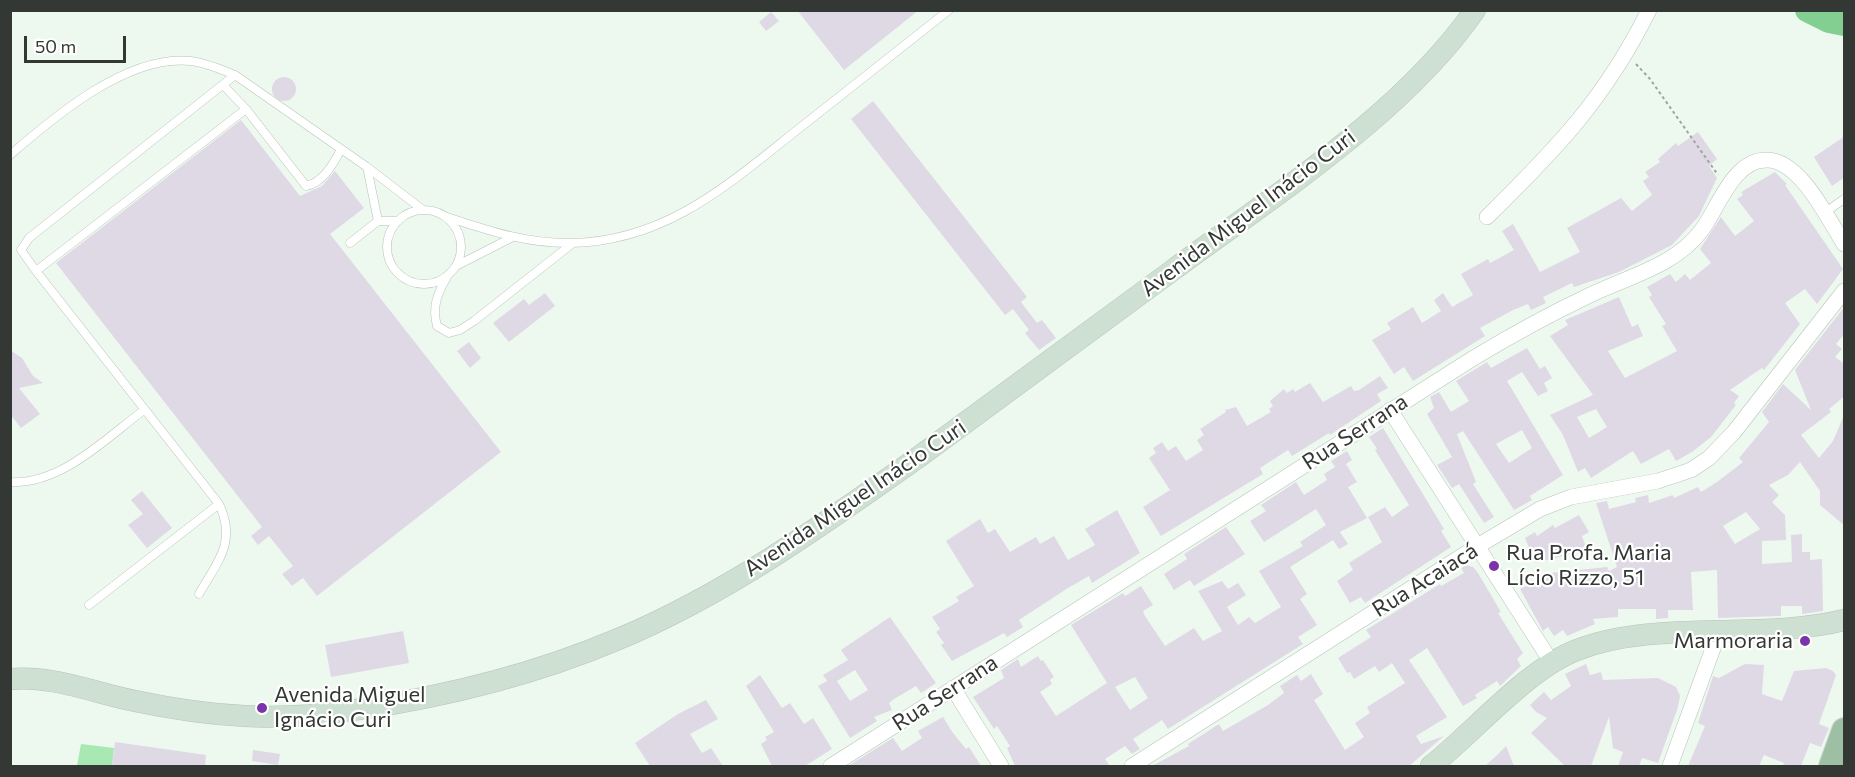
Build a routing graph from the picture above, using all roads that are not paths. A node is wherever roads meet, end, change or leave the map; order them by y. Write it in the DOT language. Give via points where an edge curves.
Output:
graph roads {
  1 [pos="949,10"];
  2 [pos="1474,10"];
  3 [pos="1648,10"];
  4 [pos="234,75"];
  5 [pos="224,86"];
  6 [pos="247,86"];
  7 [pos="234,96"];
  8 [pos="246,109"];
  9 [pos="341,149"];
  10 [pos="10,155"];
  11 [pos="367,167"];
  12 [pos="1845,200"];
  13 [pos="423,210"];
  14 [pos="1824,213"];
  15 [pos="444,216"];
  16 [pos="1487,217"];
  17 [pos="378,220"];
  18 [pos="398,220"];
  19 [pos="511,238"];
  20 [pos="350,243"];
  21 [pos="573,243"];
  22 [pos="1845,244"];
  23 [pos="456,266"];
  24 [pos="36,271"];
  25 [pos="447,276"];
  26 [pos="1845,291"];
  27 [pos="144,410"];
  28 [pos="1390,410"];
  29 [pos="10,482"];
  30 [pos="219,504"];
  31 [pos="1476,547"];
  32 [pos="199,594"];
  33 [pos="89,605"];
  34 [pos="1845,620"];
  35 [pos="1719,633"];
  36 [pos="1552,663"];
  37 [pos="10,679"];
  38 [pos="953,688"];
  39 [pos="1845,730"];
  40 [pos="1440,763"];
  41 [pos="831,766"];
  42 [pos="1001,766"];
  43 [pos="1132,766"];
  44 [pos="1670,766"];
  45 [pos="1831,766"];
  1 -- 21 [label="lane" via="712,196 670,221 635,234"];
  2 -- 37 [label="street, Avenida Miguel Inácio Curi" via="1413,81 1362,127 1046,365 834,518 708,595 617,640 548,665 432,698 271,718 190,712 65,684"];
  3 -- 16 [label="street" via="1612,78 1573,129"];
  4 -- 5 [label="lane"];
  4 -- 6 [label="lane"];
  4 -- 10 [label="lane" via="210,64 189,61 148,64 106,83"];
  5 -- 7 [label="lane"];
  5 -- 24 [label="lane" via="29,238 21,250"];
  6 -- 7 [label="lane"];
  6 -- 9 [label="lane"];
  7 -- 8 [label="lane"];
  8 -- 9 [label="lane" via="306,186 320,179"];
  8 -- 24 [label="lane"];
  9 -- 11 [label="lane"];
  11 -- 13 [label="lane"];
  11 -- 17 [label="lane"];
  12 -- 14 [label="lane"];
  13 -- 15 [label="lane"];
  13 -- 18 [label="lane"];
  14 -- 22 [label="street, Rua Serrana"];
  14 -- 28 [label="street, Rua Serrana" via="1802,179 1789,167 1765,159 1753,163 1727,188 1702,230 1679,253 1506,339"];
  15 -- 19 [label="lane"];
  15 -- 23 [label="lane" via="460,239"];
  17 -- 18 [label="lane"];
  17 -- 20 [label="lane"];
  18 -- 25 [label="lane" via="387,243 392,267 401,276 424,284"];
  19 -- 21 [label="lane"];
  19 -- 23 [label="lane"];
  21 -- 25 [label="lane" via="474,321 450,333 437,326 434,316"];
  23 -- 25 [label="lane"];
  24 -- 27 [label="lane"];
  26 -- 31 [label="street, Rua Acaiacá" via="1709,458 1691,470 1658,481 1540,509"];
  27 -- 29 [label="lane" via="50,476"];
  27 -- 30 [label="lane"];
  28 -- 31 [label="street"];
  28 -- 38 [label="street, Rua Serrana"];
  30 -- 32 [label="lane" via="227,522 227,538"];
  30 -- 33 [label="lane"];
  31 -- 36 [label="street"];
  31 -- 43 [label="street, Rua Acaiacá"];
  34 -- 35 [label="street" via="1791,630"];
  35 -- 36 [label="street" via="1601,642"];
  35 -- 44 [label="street"];
  36 -- 40 [label="street"];
  38 -- 41 [label="street, Rua Serrana"];
  38 -- 42 [label="street"];
  39 -- 45 [label="main road"];
}
